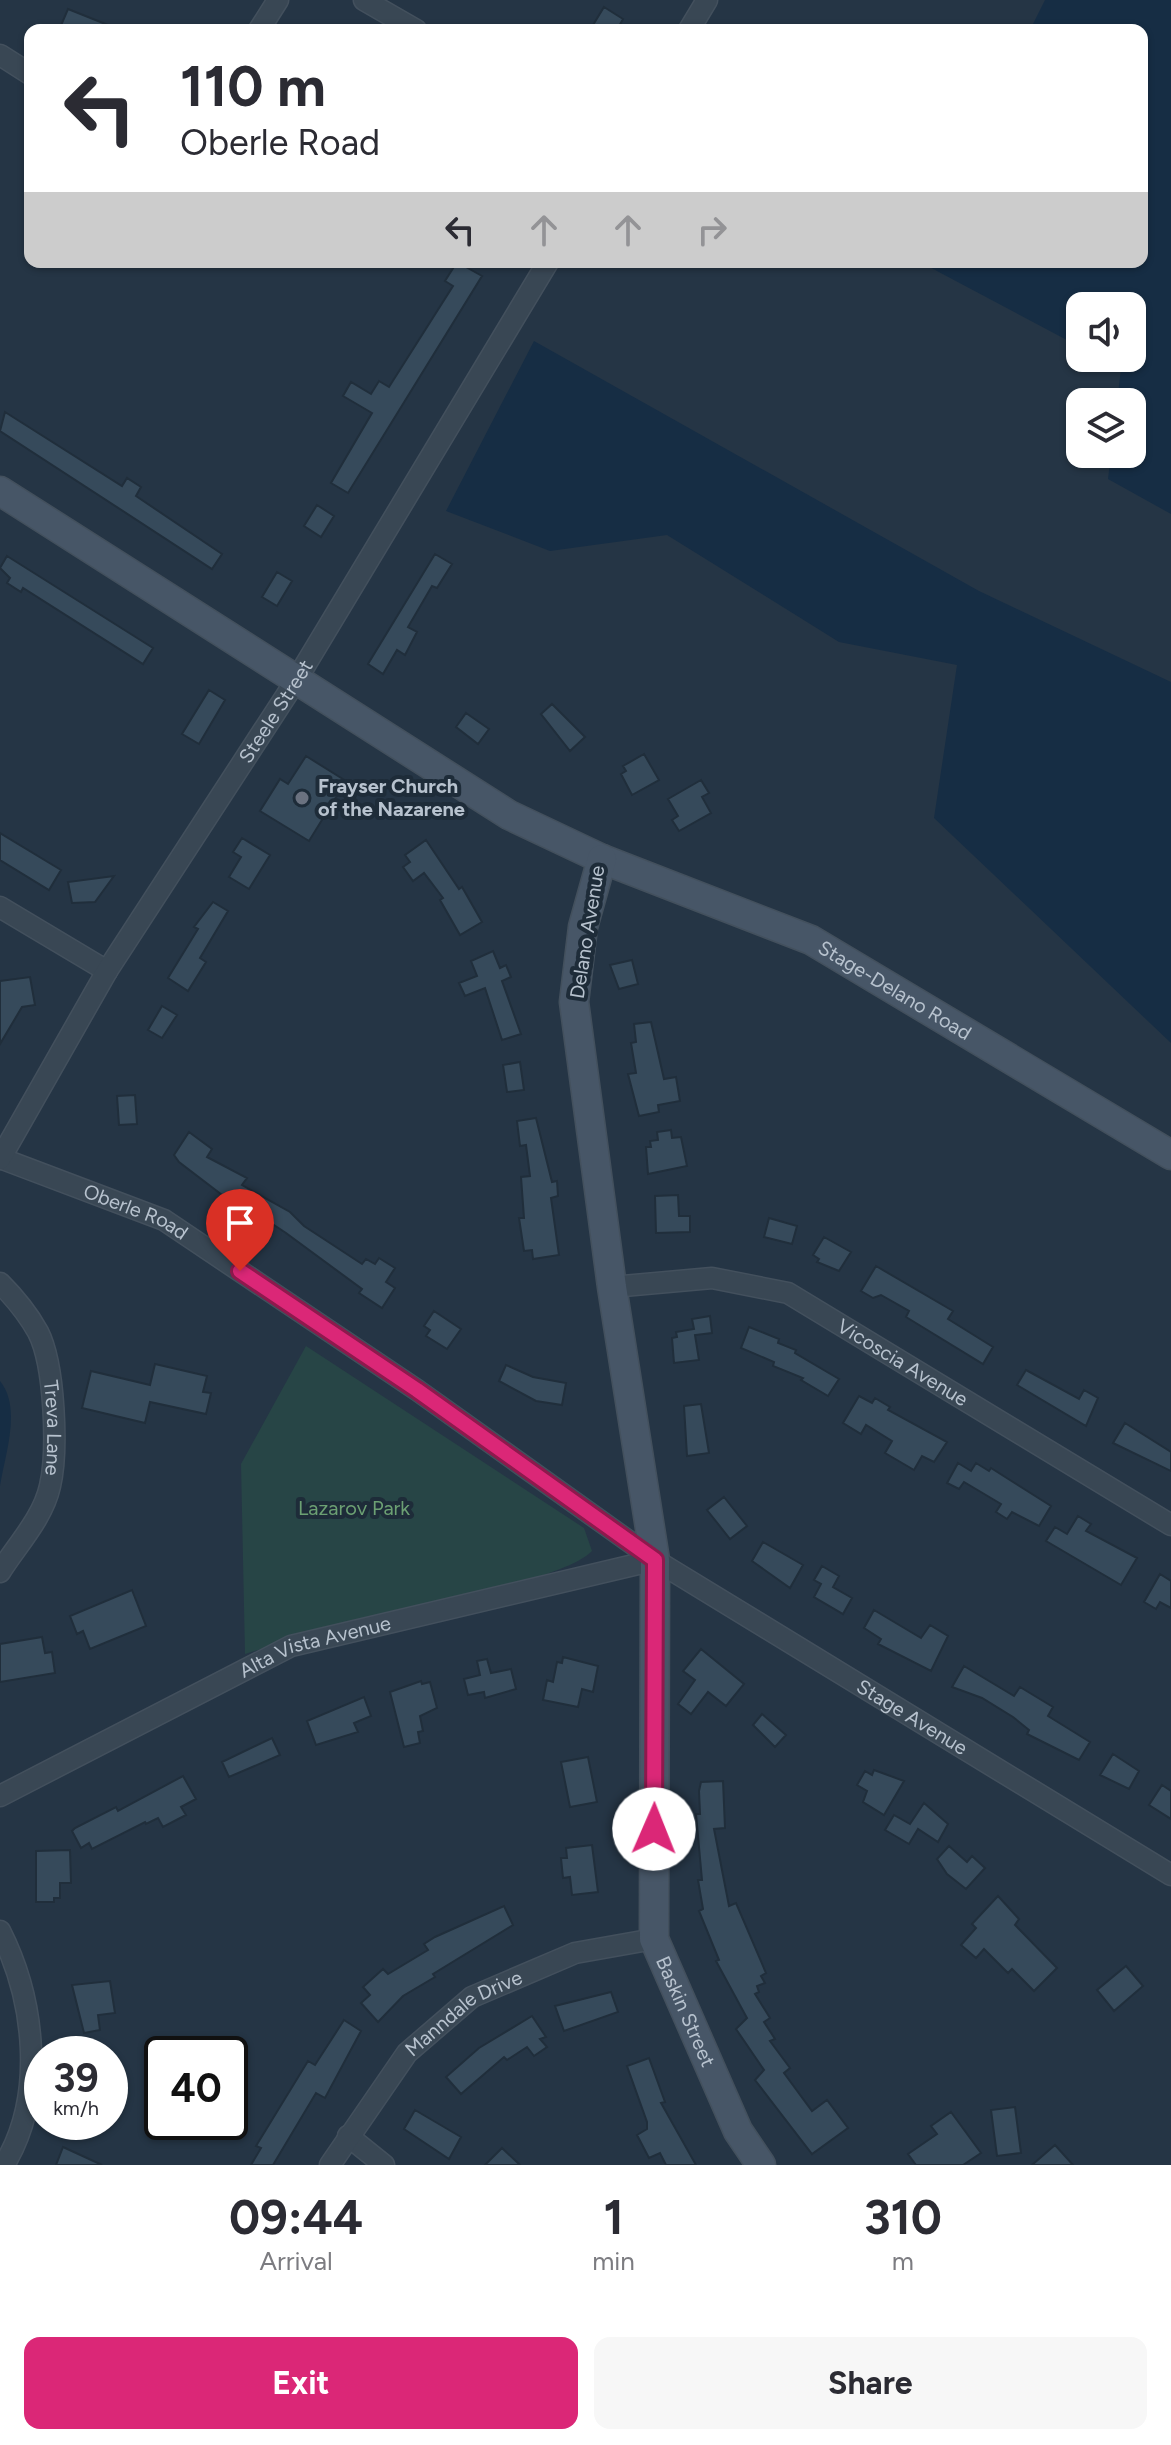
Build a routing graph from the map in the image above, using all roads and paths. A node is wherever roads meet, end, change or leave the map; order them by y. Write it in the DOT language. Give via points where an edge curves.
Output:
graph roads {
  1 [pos="278,0"];
  2 [pos="364,0"];
  3 [pos="707,0"];
  4 [pos="263,24"];
  5 [pos="406,24"];
  6 [pos="693,24"];
  7 [pos="0,55"];
  8 [pos="24,70"];
  9 [pos="544,268"];
  10 [pos="0,491"];
  11 [pos="295,682"];
  12 [pos="602,859"];
  13 [pos="0,907"];
  14 [pos="107,971"];
  15 [pos="1171,1155"];
  16 [pos="0,1159"];
  17 [pos="0,1283"];
  18 [pos="612,1287"];
  19 [pos="1171,1525"];
  20 [pos="655,1560"];
  21 [pos="0,1572"];
  22 [pos="0,1796"];
  23 [pos="1171,1875"];
  24 [pos="0,1931"];
  25 [pos="654,1939"];
  26 [pos="348,2136"];
  27 [pos="4,2165"];
  28 [pos="330,2165"];
  29 [pos="384,2165"];
  30 [pos="761,2165"];
  1 -- 4 [label="street"];
  2 -- 5 [label="street"];
  3 -- 6 [label="street"];
  7 -- 8 [label="street"];
  9 -- 11 [label="street, Steele Street"];
  10 -- 11 [label="main road, Delano Avenue"];
  11 -- 12 [label="main road, Delano Avenue" via="509,815"];
  11 -- 14 [label="street, Steele Street"];
  12 -- 15 [label="main road, Stage-Delano Road" via="811,940"];
  12 -- 18 [label="main road, Delano Avenue" via="583,927 574,1002"];
  13 -- 14 [label="street"];
  14 -- 16 [label="street, Steele Street"];
  16 -- 20 [label="street, Oberle Road" via="164,1220 417,1390"];
  17 -- 21 [label="street, Treva Lane" via="39,1334 47,1362 53,1443 50,1486 39,1515"];
  18 -- 19 [label="street, Vicoscia Avenue" via="712,1278 788,1293"];
  18 -- 20 [label="main road, Delano Avenue"];
  20 -- 22 [label="street, Alta Vista Avenue" via="291,1646"];
  20 -- 23 [label="street, Stage Avenue"];
  20 -- 25 [label="main road, Baskin Street"];
  24 -- 27 [label="street" via="29,2013 30,2093"];
  25 -- 26 [label="street, Manndale Drive" via="575,1953 472,1997 407,2053"];
  25 -- 30 [label="main road, Baskin Street" via="738,2131"];
  26 -- 28 [label="street, Manndale Drive"];
  26 -- 29 [label="street"];
}
